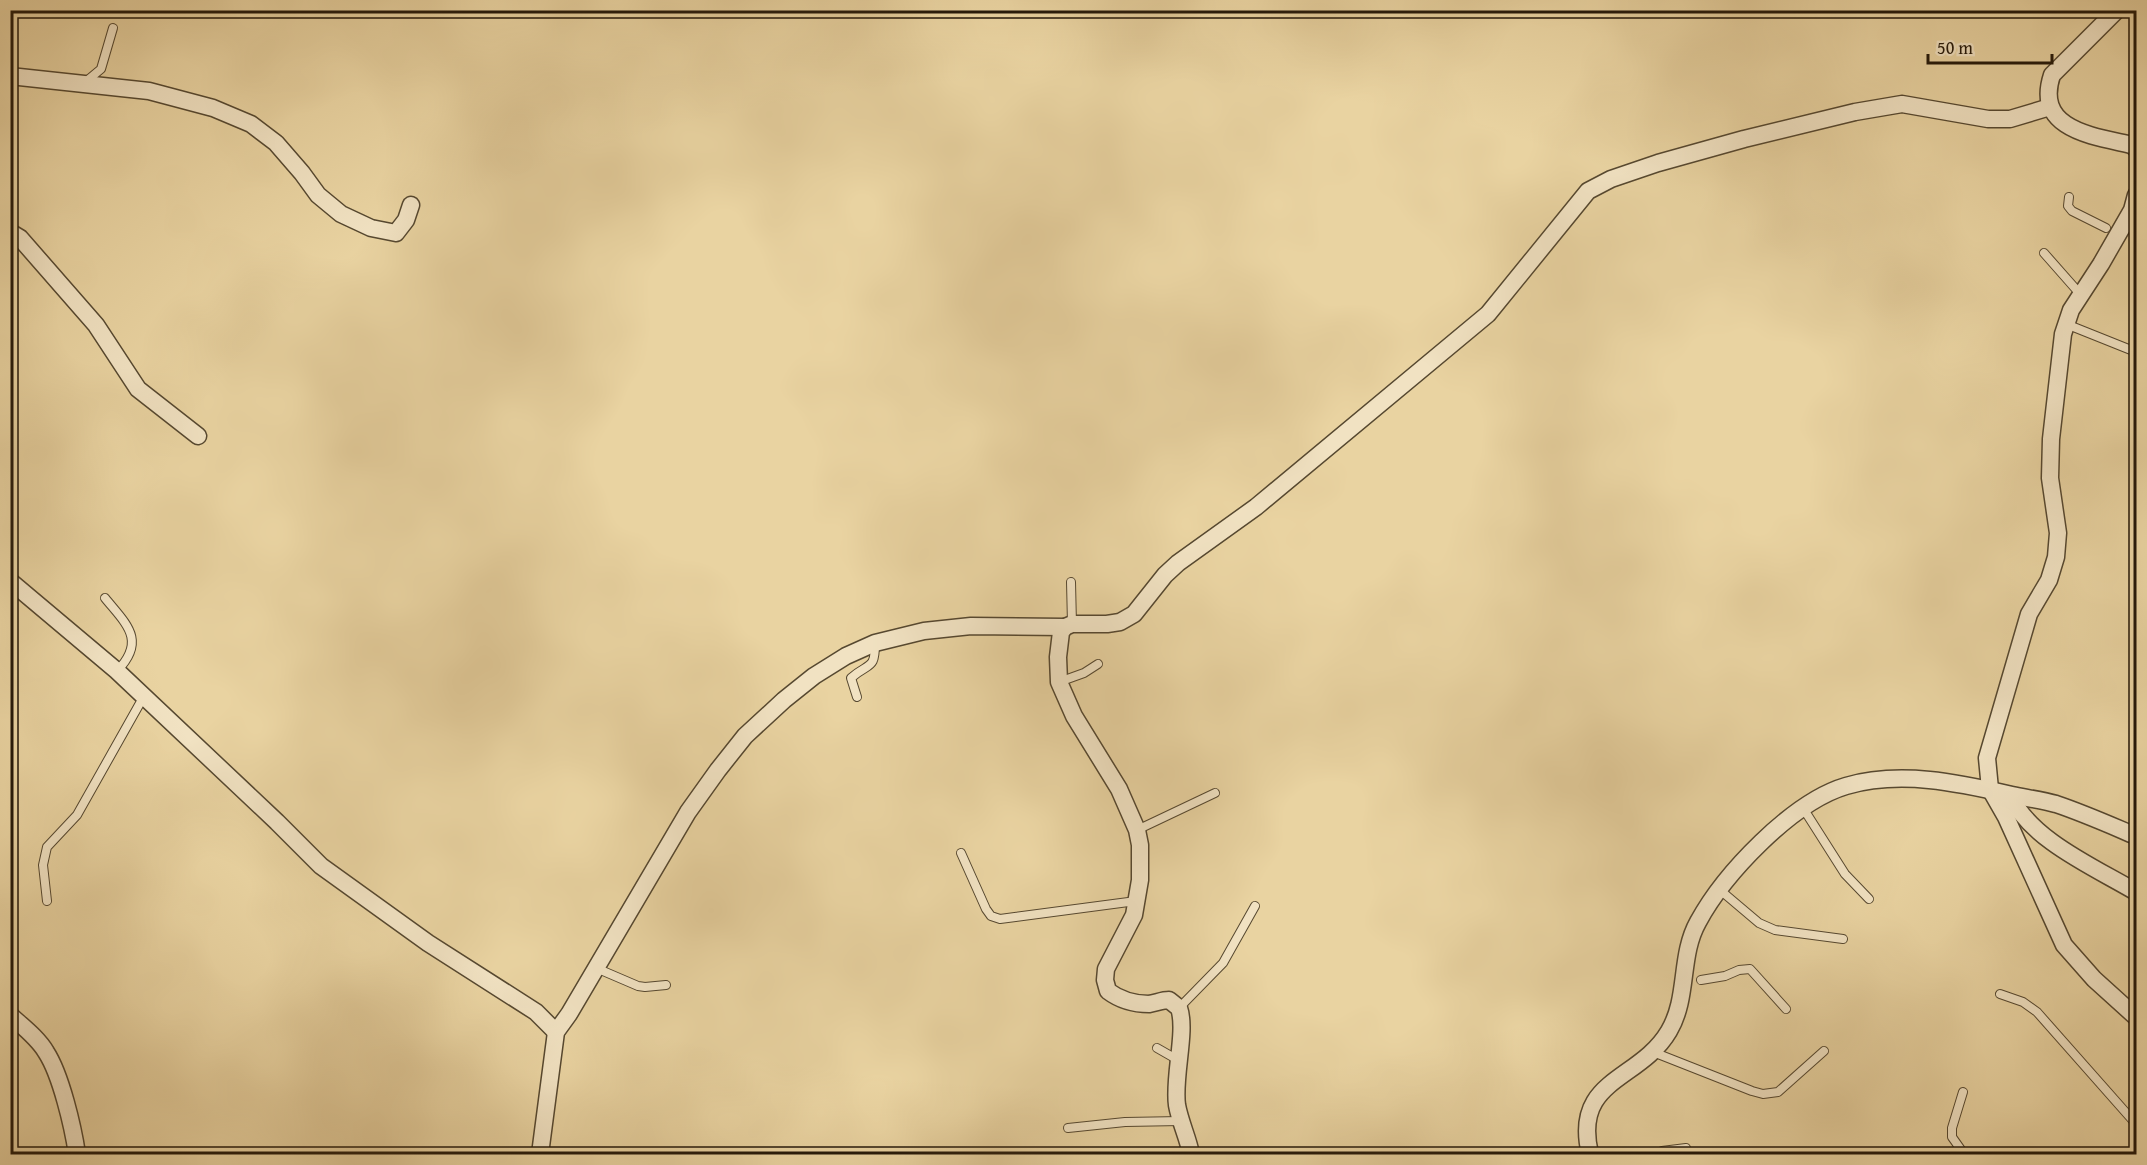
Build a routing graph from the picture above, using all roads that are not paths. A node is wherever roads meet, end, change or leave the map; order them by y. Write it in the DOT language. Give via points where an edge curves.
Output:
graph roads {
  1 [pos="2117,10"];
  2 [pos="112,28"];
  3 [pos="10,76"];
  4 [pos="83,84"];
  5 [pos="2050,107"];
  6 [pos="2136,149"];
  7 [pos="2069,198"];
  8 [pos="411,205"];
  9 [pos="2135,206"];
  10 [pos="2111,231"];
  11 [pos="10,232"];
  12 [pos="2044,253"];
  13 [pos="2081,296"];
  14 [pos="2066,324"];
  15 [pos="2136,352"];
  16 [pos="198,436"];
  17 [pos="10,581"];
  18 [pos="1071,582"];
  19 [pos="105,598"];
  20 [pos="1069,626"];
  21 [pos="875,643"];
  22 [pos="1098,664"];
  23 [pos="117,670"];
  24 [pos="1059,682"];
  25 [pos="144,696"];
  26 [pos="857,697"];
  27 [pos="1990,789"];
  28 [pos="1215,793"];
  29 [pos="2010,795"];
  30 [pos="1803,808"];
  31 [pos="1137,830"];
  32 [pos="2136,836"];
  33 [pos="961,853"];
  34 [pos="1720,890"];
  35 [pos="2136,892"];
  36 [pos="1869,899"];
  37 [pos="47,901"];
  38 [pos="1136,901"];
  39 [pos="1255,906"];
  40 [pos="1843,939"];
  41 [pos="596,968"];
  42 [pos="1701,980"];
  43 [pos="666,985"];
  44 [pos="2000,994"];
  45 [pos="1179,1008"];
  46 [pos="1786,1009"];
  47 [pos="10,1015"];
  48 [pos="2136,1017"];
  49 [pos="556,1032"];
  50 [pos="1157,1048"];
  51 [pos="1824,1051"];
  52 [pos="1653,1052"];
  53 [pos="1178,1060"];
  54 [pos="1963,1092"];
  55 [pos="1181,1121"];
  56 [pos="2136,1125"];
  57 [pos="1068,1128"];
  58 [pos="1686,1148"];
  59 [pos="77,1155"];
  60 [pos="540,1155"];
  61 [pos="1191,1155"];
  62 [pos="1590,1155"];
  63 [pos="1655,1155"];
  64 [pos="1964,1155"];
  1 -- 5 [label="street" via="2052,75"];
  2 -- 4 [label="lane" via="101,69"];
  3 -- 4 [label="street"];
  4 -- 8 [label="street" via="149,91 213,108 250,124 276,143 318,195 348,219 371,228 396,233"];
  5 -- 6 [label="street" via="2056,117 2077,132"];
  5 -- 20 [label="street" via="2010,119 1988,119 1902,104 1855,112 1658,163 1588,191 1488,314 1256,507 1178,563 1134,614 1120,622"];
  7 -- 10 [label="lane" via="2072,211"];
  9 -- 10 [label="street"];
  10 -- 13 [label="street"];
  11 -- 16 [label="street" via="20,238 96,325 138,389"];
  12 -- 13 [label="lane"];
  13 -- 14 [label="street"];
  14 -- 15 [label="lane"];
  14 -- 27 [label="street" via="2051,439 2050,478 2058,533 2056,557 2049,580 2029,614 1992,740 1987,758"];
  17 -- 23 [label="street"];
  18 -- 20 [label="lane"];
  19 -- 23 [label="lane" via="132,637 132,651"];
  20 -- 21 [label="street" via="971,626 924,631"];
  20 -- 24 [label="street" via="1061,632"];
  21 -- 26 [label="lane" via="873,663 851,678"];
  21 -- 41 [label="street" via="814,676 745,736 688,812"];
  22 -- 24 [label="lane"];
  23 -- 25 [label="street"];
  24 -- 31 [label="street" via="1074,716 1119,789"];
  25 -- 37 [label="lane" via="77,815 47,847 43,865"];
  25 -- 49 [label="street" via="321,867 428,944 536,1012"];
  27 -- 29 [label="street"];
  27 -- 30 [label="street" via="1947,781 1866,782 1838,789"];
  27 -- 48 [label="street" via="2064,945"];
  28 -- 31 [label="lane"];
  29 -- 32 [label="street" via="2053,803"];
  29 -- 35 [label="street" via="2026,819 2059,847"];
  30 -- 34 [label="street" via="1766,838"];
  30 -- 36 [label="lane" via="1845,874"];
  31 -- 38 [label="street" via="1140,880"];
  33 -- 38 [label="lane" via="986,909 1000,919"];
  34 -- 40 [label="lane" via="1760,923 1775,930"];
  34 -- 52 [label="street" via="1697,922 1677,1016"];
  38 -- 45 [label="street" via="1134,915 1106,969 1108,991 1130,1002 1151,1004 1169,1000"];
  39 -- 45 [label="lane" via="1223,963"];
  41 -- 43 [label="lane" via="638,986"];
  41 -- 49 [label="street"];
  42 -- 46 [label="lane" via="1750,969"];
  44 -- 56 [label="lane" via="2037,1012"];
  45 -- 53 [label="street" via="1182,1023"];
  47 -- 59 [label="street" via="46,1050 53,1064"];
  49 -- 60 [label="street"];
  50 -- 53 [label="lane"];
  51 -- 52 [label="lane" via="1771,1094 1735,1086"];
  52 -- 62 [label="street" via="1594,1100 1586,1124"];
  53 -- 55 [label="street" via="1177,1105"];
  54 -- 64 [label="lane" via="1952,1137"];
  55 -- 57 [label="lane"];
  55 -- 61 [label="street"];
  58 -- 63 [label="lane"];
}
